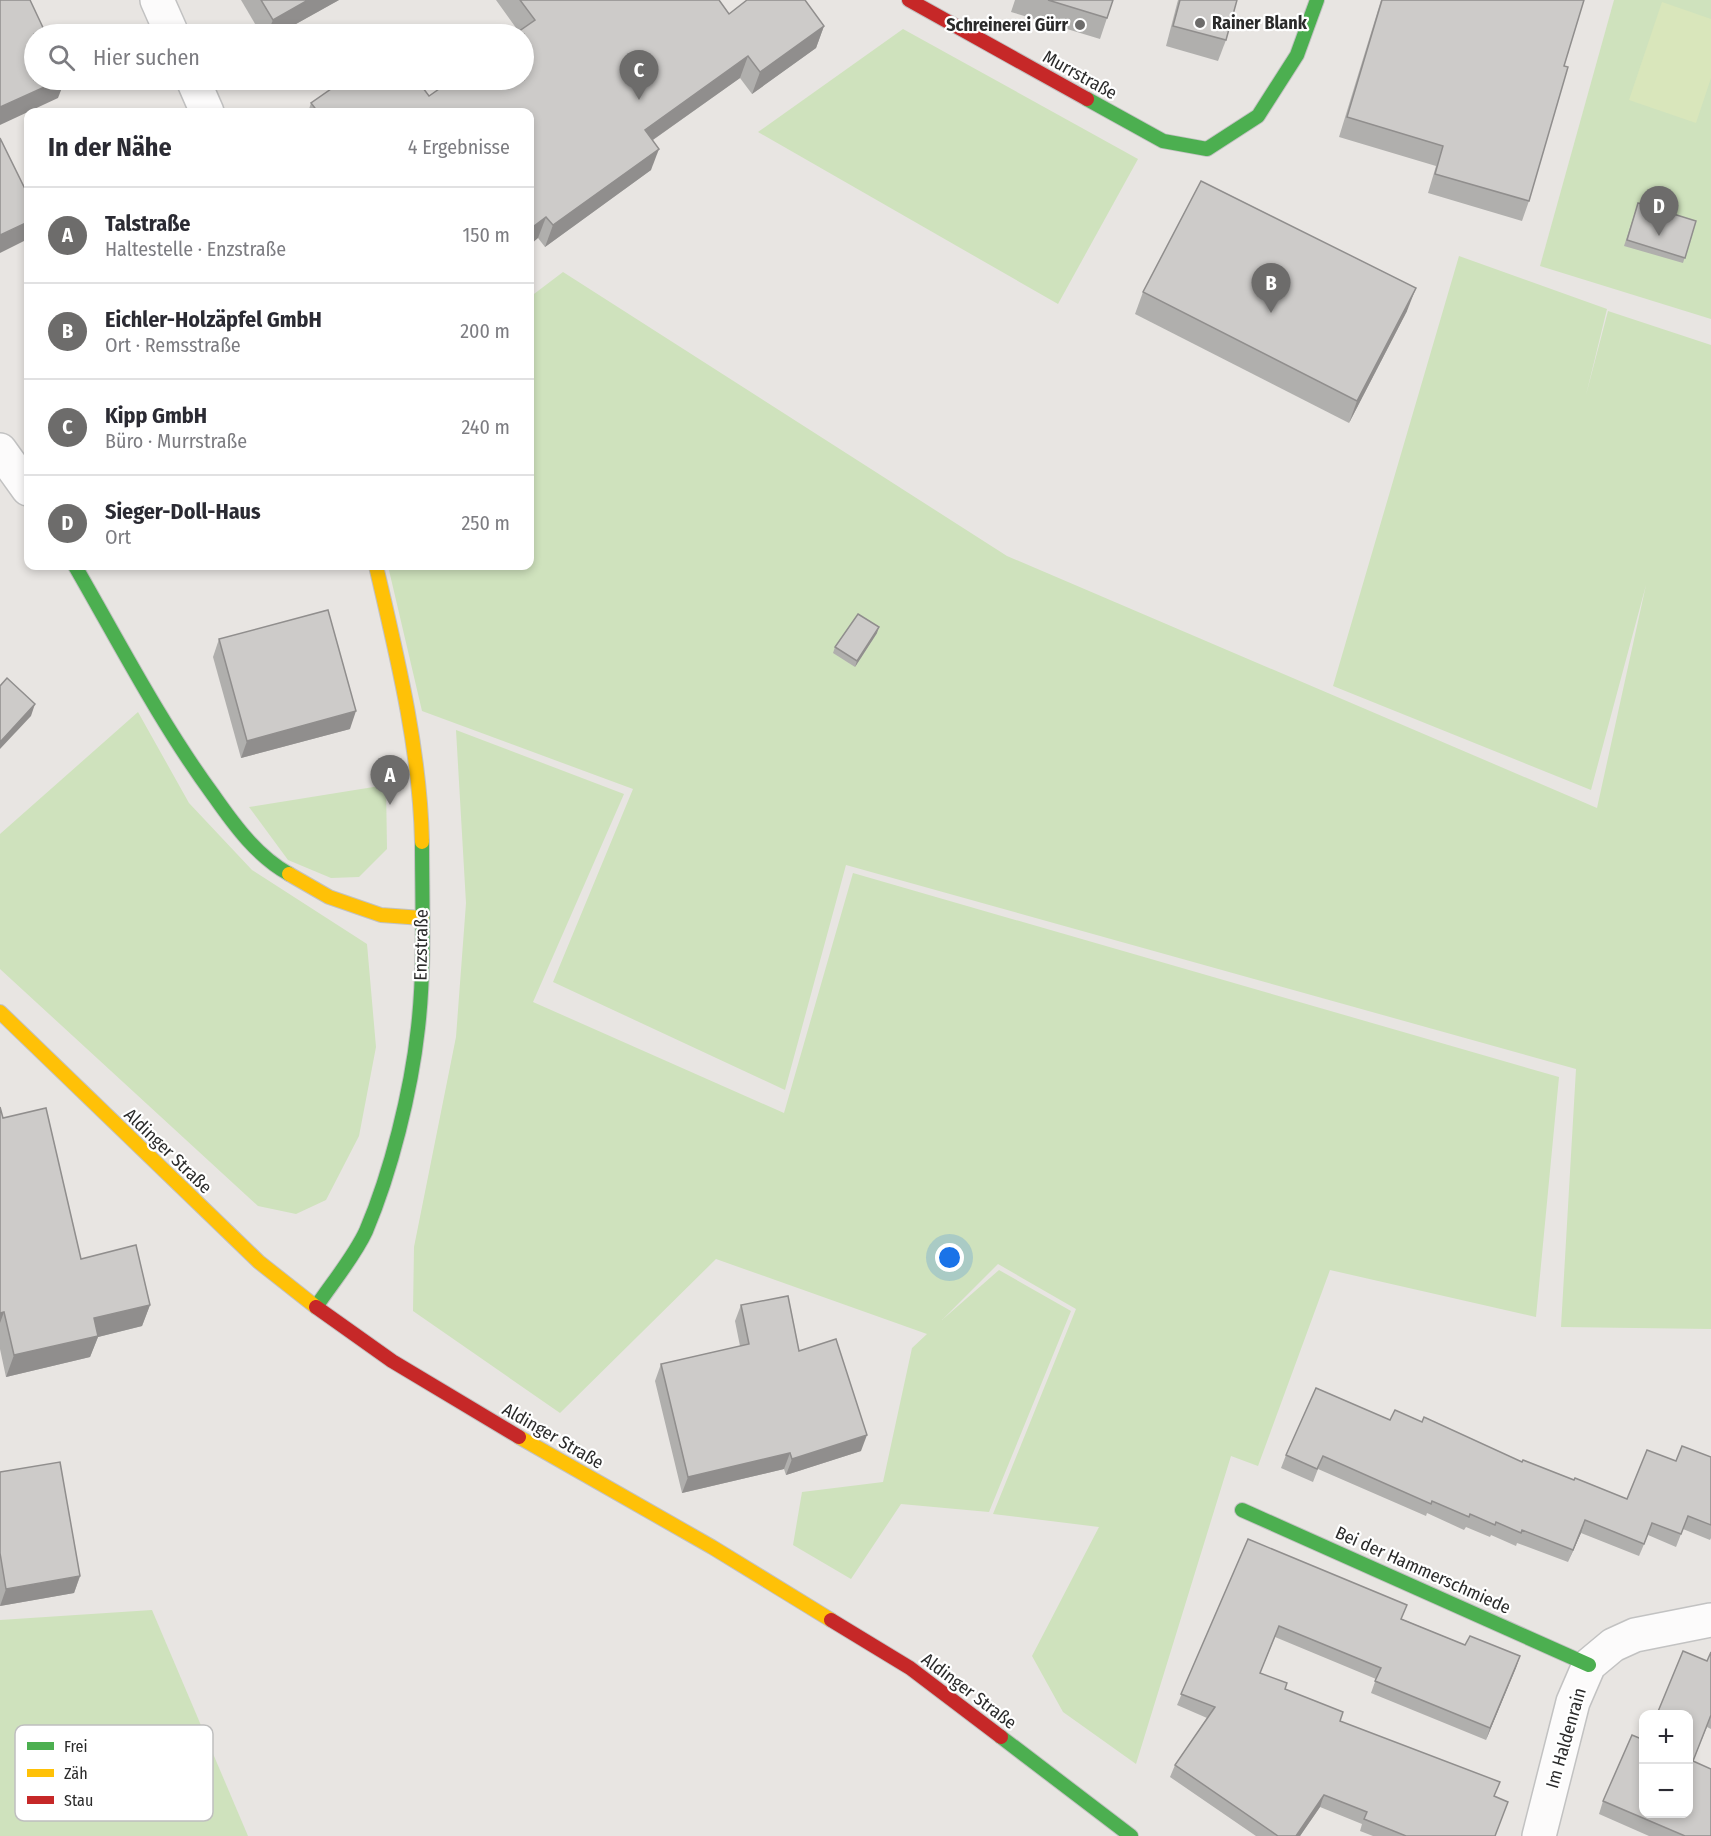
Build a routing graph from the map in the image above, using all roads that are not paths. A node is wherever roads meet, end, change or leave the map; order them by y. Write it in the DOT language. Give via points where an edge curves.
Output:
graph roads {
  1 [pos="157,0"];
  2 [pos="909,0"];
  3 [pos="1317,0"];
  4 [pos="168,24"];
  5 [pos="197,90"];
  6 [pos="205,108"];
  7 [pos="0,450"];
  8 [pos="24,483"];
  9 [pos="77,570"];
  10 [pos="377,570"];
  11 [pos="422,918"];
  12 [pos="0,1012"];
  13 [pos="316,1307"];
  14 [pos="1242,1510"];
  15 [pos="1711,1620"];
  16 [pos="1589,1665"];
  17 [pos="1131,1836"];
  18 [pos="1539,1836"];
  1 -- 4 [label="street"];
  2 -- 3 [label="street, Murrstraße" via="1163,141 1207,149 1258,116 1297,55"];
  5 -- 6 [label="street"];
  7 -- 8 [label="street"];
  9 -- 11 [label="street" via="183,754 239,831 273,865 329,897 381,915"];
  10 -- 11 [label="street, Enzstraße" via="421,801"];
  11 -- 13 [label="street, Enzstraße" via="418,1029 386,1174 365,1233"];
  12 -- 13 [label="street, Aldinger Straße" via="259,1262"];
  13 -- 17 [label="street, Aldinger Straße" via="457,1401 712,1547 910,1668"];
  14 -- 16 [label="street, Bei der Hammerschmiede"];
  15 -- 16 [label="street, Im Haldenrain" via="1635,1635 1613,1645"];
  16 -- 18 [label="street, Im Haldenrain" via="1573,1702"];
}
